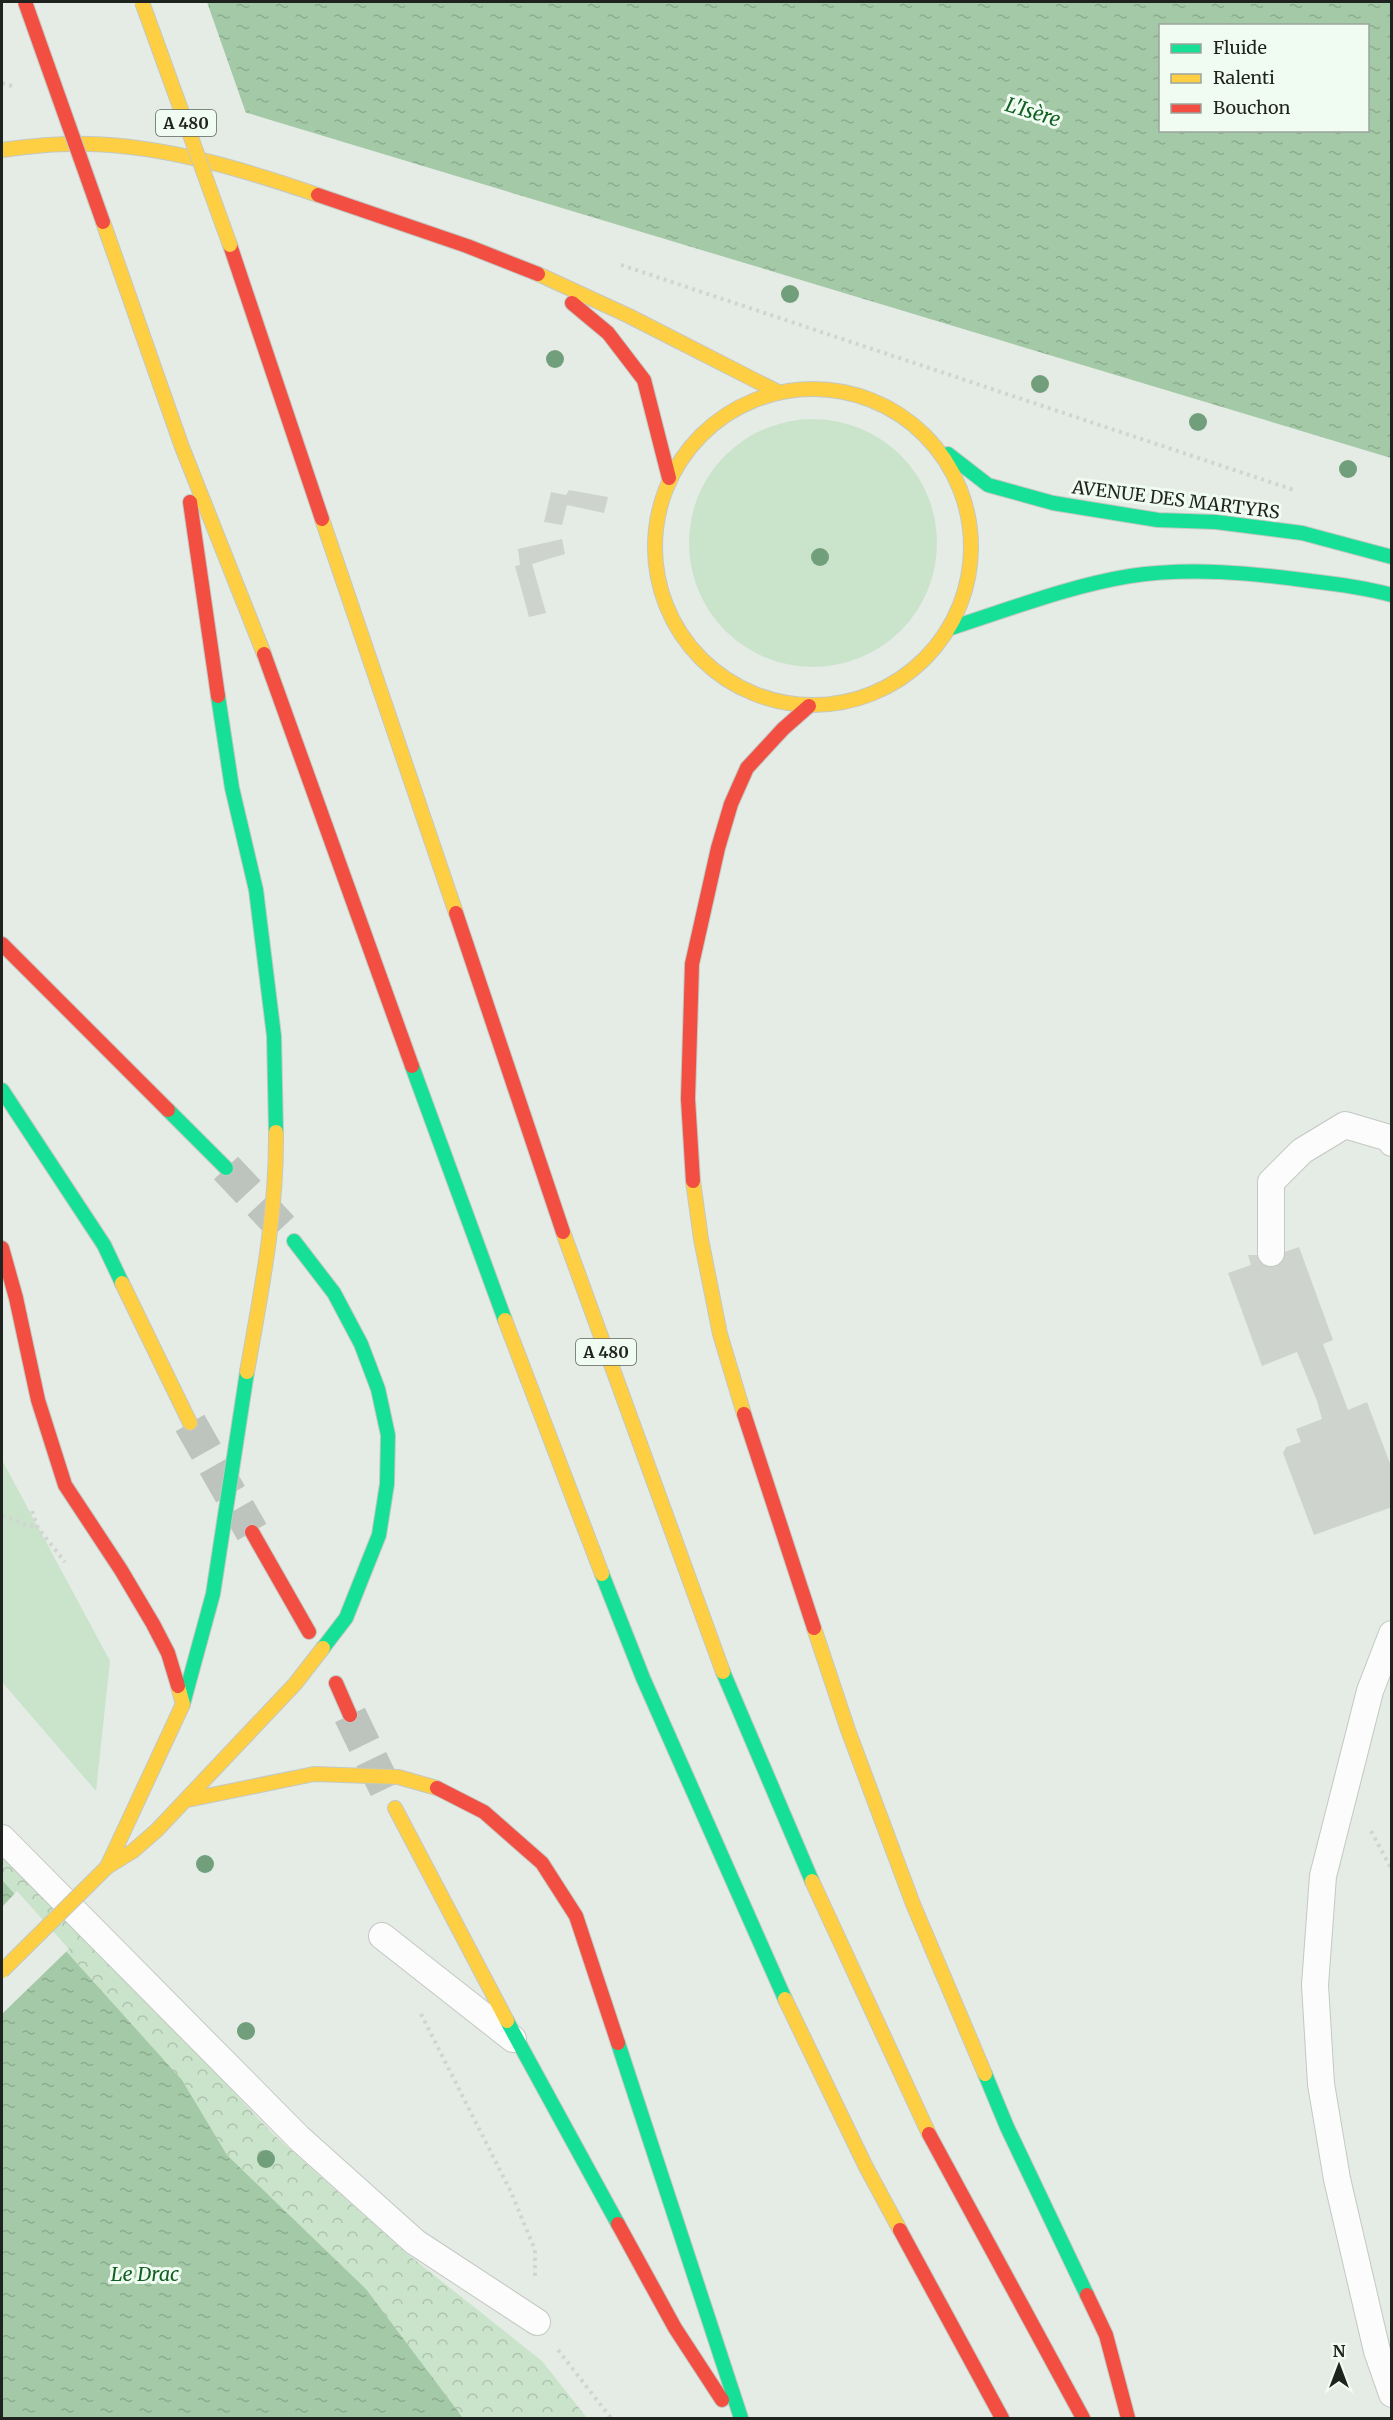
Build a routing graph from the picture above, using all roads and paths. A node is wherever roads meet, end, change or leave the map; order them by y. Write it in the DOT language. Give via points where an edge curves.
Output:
graph roads {
  1 [pos="25,2"];
  2 [pos="142,2"];
  3 [pos="2,83"];
  4 [pos="13,86"];
  5 [pos="2,150"];
  6 [pos="613,263"];
  7 [pos="539,274"];
  8 [pos="778,392"];
  9 [pos="935,444"];
  10 [pos="182,447"];
  11 [pos="669,478"];
  12 [pos="1301,492"];
  13 [pos="1392,556"];
  14 [pos="1392,595"];
  15 [pos="951,628"];
  16 [pos="809,706"];
  17 [pos="2,944"];
  18 [pos="2,1090"];
  19 [pos="1392,1143"];
  20 [pos="226,1168"];
  21 [pos="294,1241"];
  22 [pos="2,1248"];
  23 [pos="1271,1253"];
  24 [pos="190,1423"];
  25 [pos="2,1516"];
  26 [pos="252,1532"];
  27 [pos="66,1563"];
  28 [pos="309,1632"];
  29 [pos="1392,1634"];
  30 [pos="336,1683"];
  31 [pos="183,1704"];
  32 [pos="350,1715"];
  33 [pos="187,1800"];
  34 [pos="395,1808"];
  35 [pos="2,1838"];
  36 [pos="107,1867"];
  37 [pos="382,1936"];
  38 [pos="2,1971"];
  39 [pos="420,2010"];
  40 [pos="522,2047"];
  41 [pos="537,2322"];
  42 [pos="1392,2394"];
  43 [pos="611,2418"];
  44 [pos="734,2418"];
  45 [pos="741,2418"];
  46 [pos="1002,2418"];
  47 [pos="1083,2418"];
  48 [pos="1128,2418"];
  1 -- 10 [label="main road, bridge"];
  2 -- 47 [label="main road, A 480, bridge" via="230,245 586,1299 716,1656 821,1901 931,2139"];
  3 -- 4 [label="path"];
  5 -- 7 [label="main road" via="84,142 153,148 220,163 458,242"];
  6 -- 12 [label="path"];
  7 -- 8 [label="main road" via="680,340"];
  7 -- 11 [label="main road" via="608,333 644,380"];
  8 -- 9 [label="main road" via="822,388 864,396 903,415"];
  8 -- 11 [label="main road" via="734,409 696,438"];
  9 -- 13 [label="main road, AVENUE DES MARTYRS" via="988,485 1053,503 1158,520 1216,522 1302,533"];
  9 -- 15 [label="main road" via="961,485 972,533 969,583"];
  10 -- 31 [label="main road" via="232,788 258,901 274,1036 276,1156 269,1242 215,1584"];
  10 -- 46 [label="main road" via="275,682 526,1380 643,1678 806,2046 871,2177"];
  11 -- 16 [label="main road" via="655,529 657,581 677,630 711,670 757,696"];
  14 -- 15 [label="main road" via="1260,573 1153,573 1051,596"];
  15 -- 16 [label="main road" via="914,670 864,698"];
  16 -- 48 [label="main road" via="747,768 730,804 692,963 688,1099 700,1239 720,1334 746,1421 848,1730 913,1904 1007,2127 1106,2335"];
  17 -- 20 [label="main road"];
  18 -- 24 [label="main road" via="104,1245"];
  19 -- 23 [label="lane" via="1389,1138 1345,1125 1302,1151 1271,1182"];
  21 -- 33 [label="main road" via="334,1293 362,1344 378,1389 388,1435 387,1484 379,1535 346,1618 295,1684"];
  22 -- 31 [label="main road" via="38,1400 65,1485 153,1624 168,1653"];
  25 -- 27 [label="path" via="38,1528"];
  26 -- 28 [label="main road"];
  29 -- 42 [label="lane" via="1370,1691 1323,1876 1316,1985 1321,2084 1337,2179 1377,2350"];
  30 -- 32 [label="main road"];
  31 -- 36 [label="main road"];
  33 -- 36 [label="main road" via="133,1851"];
  33 -- 45 [label="main road" via="314,1774 398,1777 444,1790 484,1812 542,1863 576,1916"];
  34 -- 40 [label="main road"];
  35 -- 41 [label="lane" via="299,2138 416,2242"];
  36 -- 38 [label="main road, bridge"];
  37 -- 40 [label="lane"];
  39 -- 41 [label="path" via="511,2192 535,2250"];
  40 -- 44 [label="main road" via="675,2328"];
  41 -- 43 [label="path"];
}
